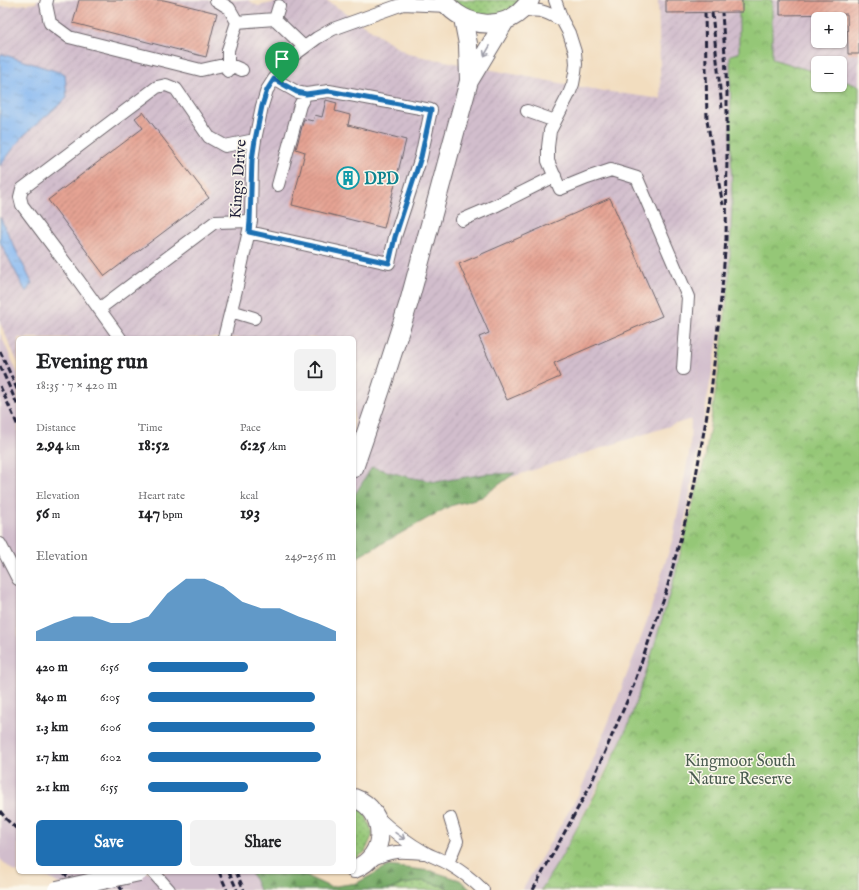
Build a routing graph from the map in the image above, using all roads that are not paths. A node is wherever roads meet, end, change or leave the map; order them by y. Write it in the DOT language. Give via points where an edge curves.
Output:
graph roads {
  1 [pos="47,0"];
  2 [pos="216,0"];
  3 [pos="555,0"];
  4 [pos="405,2"];
  5 [pos="445,3"];
  6 [pos="279,6"];
  7 [pos="526,6"];
  8 [pos="463,18"];
  9 [pos="275,19"];
  10 [pos="505,20"];
  11 [pos="562,20"];
  12 [pos="237,22"];
  13 [pos="304,47"];
  14 [pos="228,68"];
  15 [pos="242,70"];
  16 [pos="274,79"];
  17 [pos="469,81"];
  18 [pos="306,94"];
  19 [pos="527,111"];
  20 [pos="555,121"];
  21 [pos="255,140"];
  22 [pos="555,176"];
  23 [pos="278,185"];
  24 [pos="462,220"];
  25 [pos="250,226"];
  26 [pos="99,308"];
  27 [pos="231,311"];
  28 [pos="254,318"];
  29 [pos="119,336"];
  30 [pos="225,336"];
  31 [pos="683,369"];
  32 [pos="356,462"];
  33 [pos="0,544"];
  34 [pos="16,575"];
  35 [pos="356,799"];
  36 [pos="375,815"];
  37 [pos="450,818"];
  38 [pos="426,854"];
  39 [pos="448,863"];
  40 [pos="361,865"];
  41 [pos="130,874"];
  42 [pos="155,874"];
  43 [pos="56,890"];
  44 [pos="169,890"];
  45 [pos="483,890"];
  1 -- 14 [label="street" via="50,23 69,37 201,70"];
  2 -- 12 [label="street" via="229,8"];
  3 -- 11 [label="street"];
  4 -- 5 [label="street, Kings Drive"];
  4 -- 13 [label="street, Kings Drive" via="333,29"];
  5 -- 8 [label="highway"];
  6 -- 9 [label="street"];
  7 -- 10 [label="highway"];
  7 -- 11 [label="street" via="532,10 543,10"];
  8 -- 10 [label="highway" via="484,24"];
  8 -- 17 [label="highway" via="468,44"];
  9 -- 12 [label="street"];
  9 -- 13 [label="street"];
  10 -- 17 [label="highway, one-way"];
  11 -- 20 [label="street" via="574,52 575,73 569,94"];
  12 -- 14 [label="street" via="228,50"];
  13 -- 16 [label="street, Kings Drive"];
  14 -- 15 [label="street"];
  16 -- 18 [label="street" via="297,92"];
  16 -- 21 [label="street, Kings Drive" via="262,106"];
  17 -- 32 [label="highway" via="409,302"];
  18 -- 23 [label="street" via="300,105"];
  18 -- 25 [label="street" via="329,91 431,110 421,157 389,263"];
  19 -- 20 [label="street"];
  20 -- 22 [label="street" via="550,131 548,147 548,161"];
  21 -- 25 [label="street, Kings Drive"];
  21 -- 26 [label="street" via="225,146 209,137 176,89 166,85 157,87 22,189 22,205"];
  22 -- 24 [label="street"];
  22 -- 31 [label="street" via="560,189 611,170 637,178 688,297"];
  25 -- 26 [label="street" via="215,222"];
  25 -- 27 [label="street, Kings Drive"];
  26 -- 29 [label="street"];
  27 -- 28 [label="street"];
  27 -- 30 [label="street, Kings Drive"];
  33 -- 34 [label="street"];
  35 -- 36 [label="highway" via="368,806"];
  36 -- 38 [label="street, one-way"];
  36 -- 40 [label="highway" via="380,831 379,839 375,851"];
  37 -- 39 [label="street" via="456,841"];
  38 -- 39 [label="street"];
  38 -- 40 [label="street" via="395,852"];
  39 -- 45 [label="street"];
  41 -- 43 [label="highway, bridge"];
  42 -- 44 [label="street"];
}
